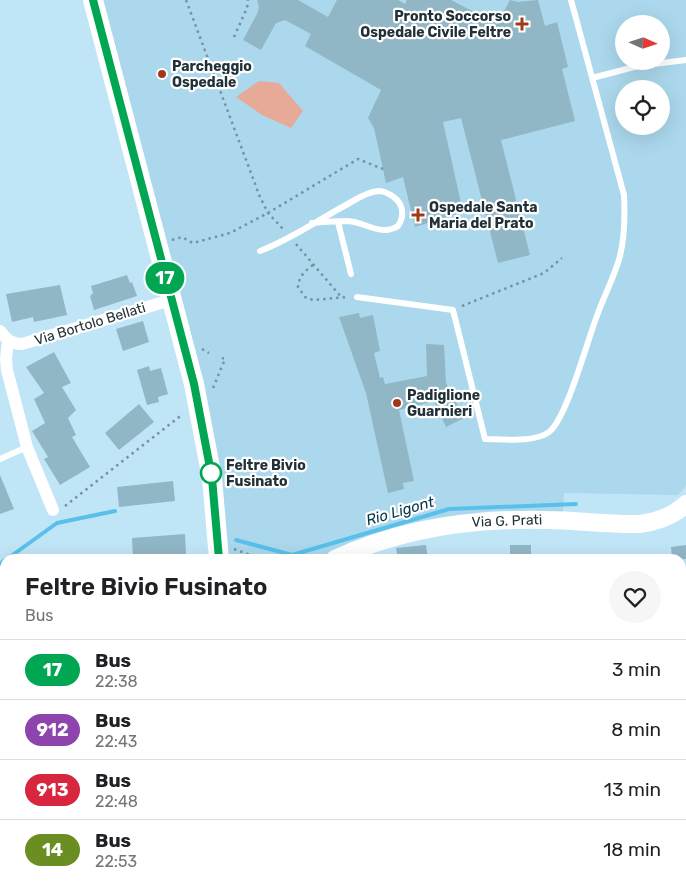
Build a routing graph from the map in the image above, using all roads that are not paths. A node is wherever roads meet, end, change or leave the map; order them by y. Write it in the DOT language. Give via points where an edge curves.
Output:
graph roads {
  1 [pos="93,0"];
  2 [pos="571,0"];
  3 [pos="686,60"];
  4 [pos="592,78"];
  5 [pos="338,222"];
  6 [pos="312,223"];
  7 [pos="260,251"];
  8 [pos="351,274"];
  9 [pos="357,297"];
  10 [pos="171,300"];
  11 [pos="0,331"];
  12 [pos="8,342"];
  13 [pos="27,447"];
  14 [pos="0,459"];
  15 [pos="684,505"];
  16 [pos="53,510"];
  17 [pos="219,554"];
  18 [pos="346,554"];
  1 -- 10 [label="main road"];
  2 -- 4 [label="lane"];
  3 -- 4 [label="lane" via="638,66"];
  4 -- 9 [label="lane" via="624,196 625,228 620,257 566,403 550,432 540,437 485,439 453,310"];
  5 -- 6 [label="lane"];
  5 -- 6 [label="lane" via="389,230 400,222 400,203 385,192 375,192"];
  5 -- 8 [label="lane"];
  6 -- 7 [label="lane"];
  10 -- 12 [label="street, Via Bortolo Bellati" via="30,342"];
  10 -- 17 [label="main road" via="208,452"];
  11 -- 12 [label="street"];
  12 -- 13 [label="street" via="7,370"];
  13 -- 14 [label="lane"];
  13 -- 16 [label="street"];
  15 -- 18 [label="street, Via G. Prati" via="659,520 639,524 512,520 442,526 386,538"];
}
